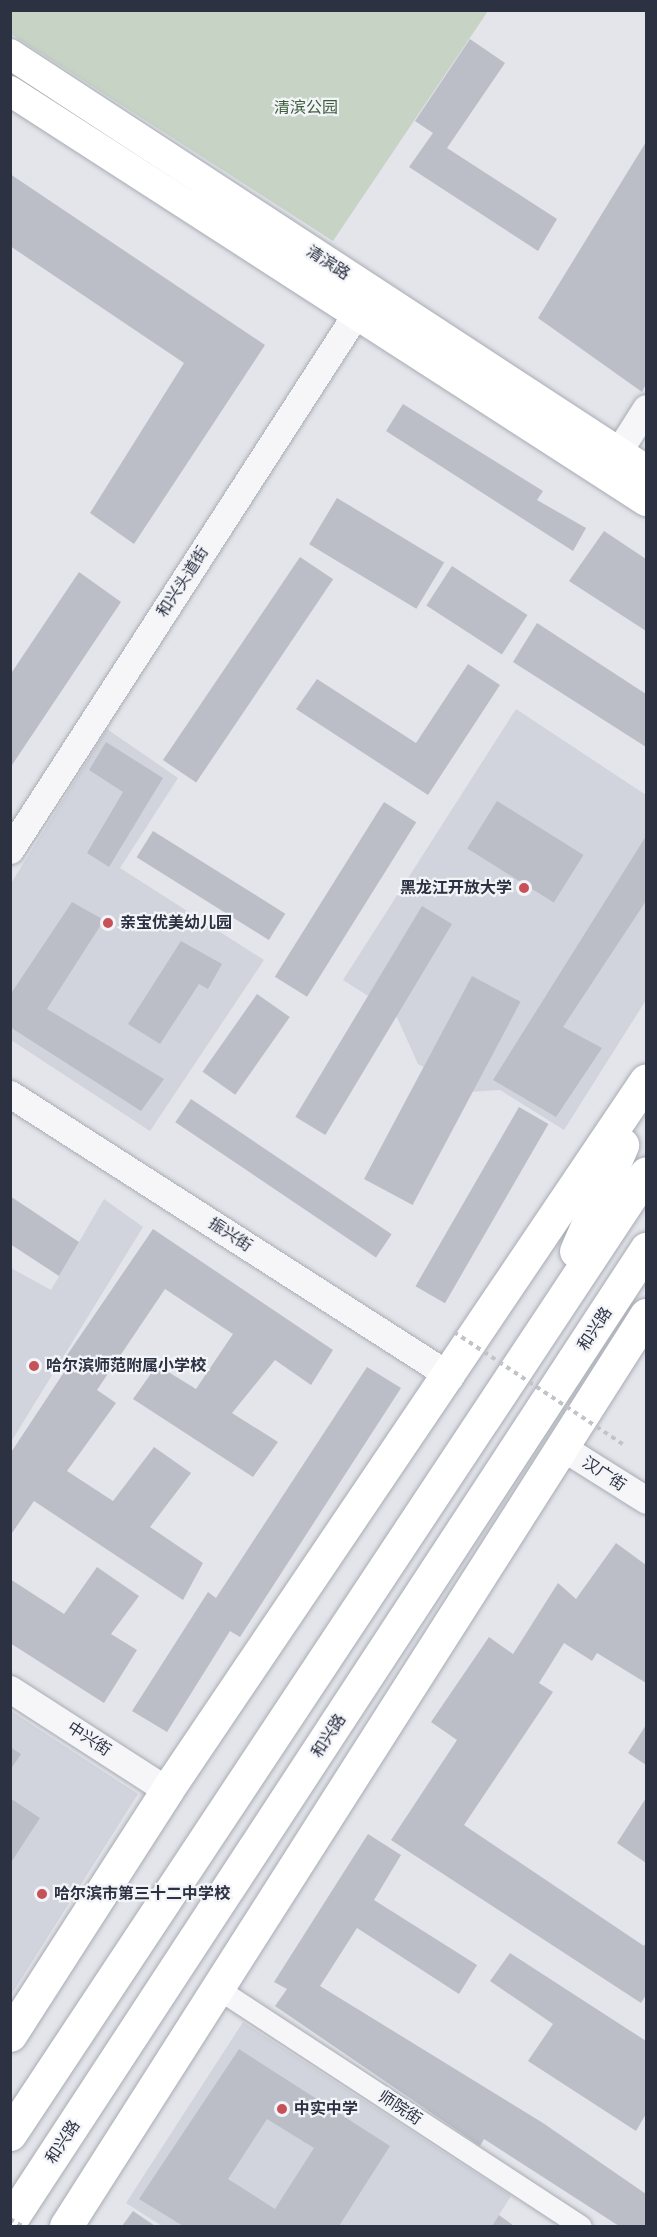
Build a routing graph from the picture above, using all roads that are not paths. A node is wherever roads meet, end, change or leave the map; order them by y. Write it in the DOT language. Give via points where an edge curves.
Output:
graph roads {
  1 [pos="10,54"];
  2 [pos="10,91"];
  3 [pos="356,314"];
  4 [pos="646,408"];
  5 [pos="618,452"];
  6 [pos="646,470"];
  7 [pos="646,501"];
  8 [pos="10,850"];
  9 [pos="646,1080"];
  10 [pos="646,1088"];
  11 [pos="10,1094"];
  12 [pos="646,1173"];
  13 [pos="646,1249"];
  14 [pos="646,1292"];
  15 [pos="646,1315"];
  16 [pos="543,1328"];
  17 [pos="619,1357"];
  18 [pos="450,1376"];
  19 [pos="562,1447"];
  20 [pos="646,1500"];
  21 [pos="10,1689"];
  22 [pos="167,1790"];
  23 [pos="219,1990"];
  24 [pos="82,2026"];
  25 [pos="10,2035"];
  26 [pos="10,2094"];
  27 [pos="10,2134"];
  28 [pos="10,2220"];
  29 [pos="66,2226"];
  30 [pos="581,2226"];
  1 -- 5 [label="main road, 清滨路"];
  2 -- 3 [label="main road, 清滨路"];
  3 -- 7 [label="main road, 清滨路"];
  3 -- 8 [label="street, 和兴头道街"];
  4 -- 5 [label="street"];
  5 -- 6 [label="main road, 清滨路"];
  9 -- 18 [label="highway"];
  10 -- 16 [label="highway"];
  11 -- 18 [label="street, 振兴街"];
  12 -- 16 [label="highway"];
  13 -- 28 [label="highway, 和兴路"];
  14 -- 17 [label="highway"];
  15 -- 17 [label="highway"];
  16 -- 24 [label="highway"];
  17 -- 19 [label="highway"];
  18 -- 22 [label="highway"];
  19 -- 20 [label="street, 汉广街"];
  19 -- 23 [label="highway"];
  21 -- 22 [label="street, 中兴街"];
  22 -- 25 [label="highway"];
  23 -- 29 [label="highway"];
  23 -- 30 [label="street, 师院街"];
  24 -- 26 [label="highway"];
  24 -- 27 [label="highway"];
}
